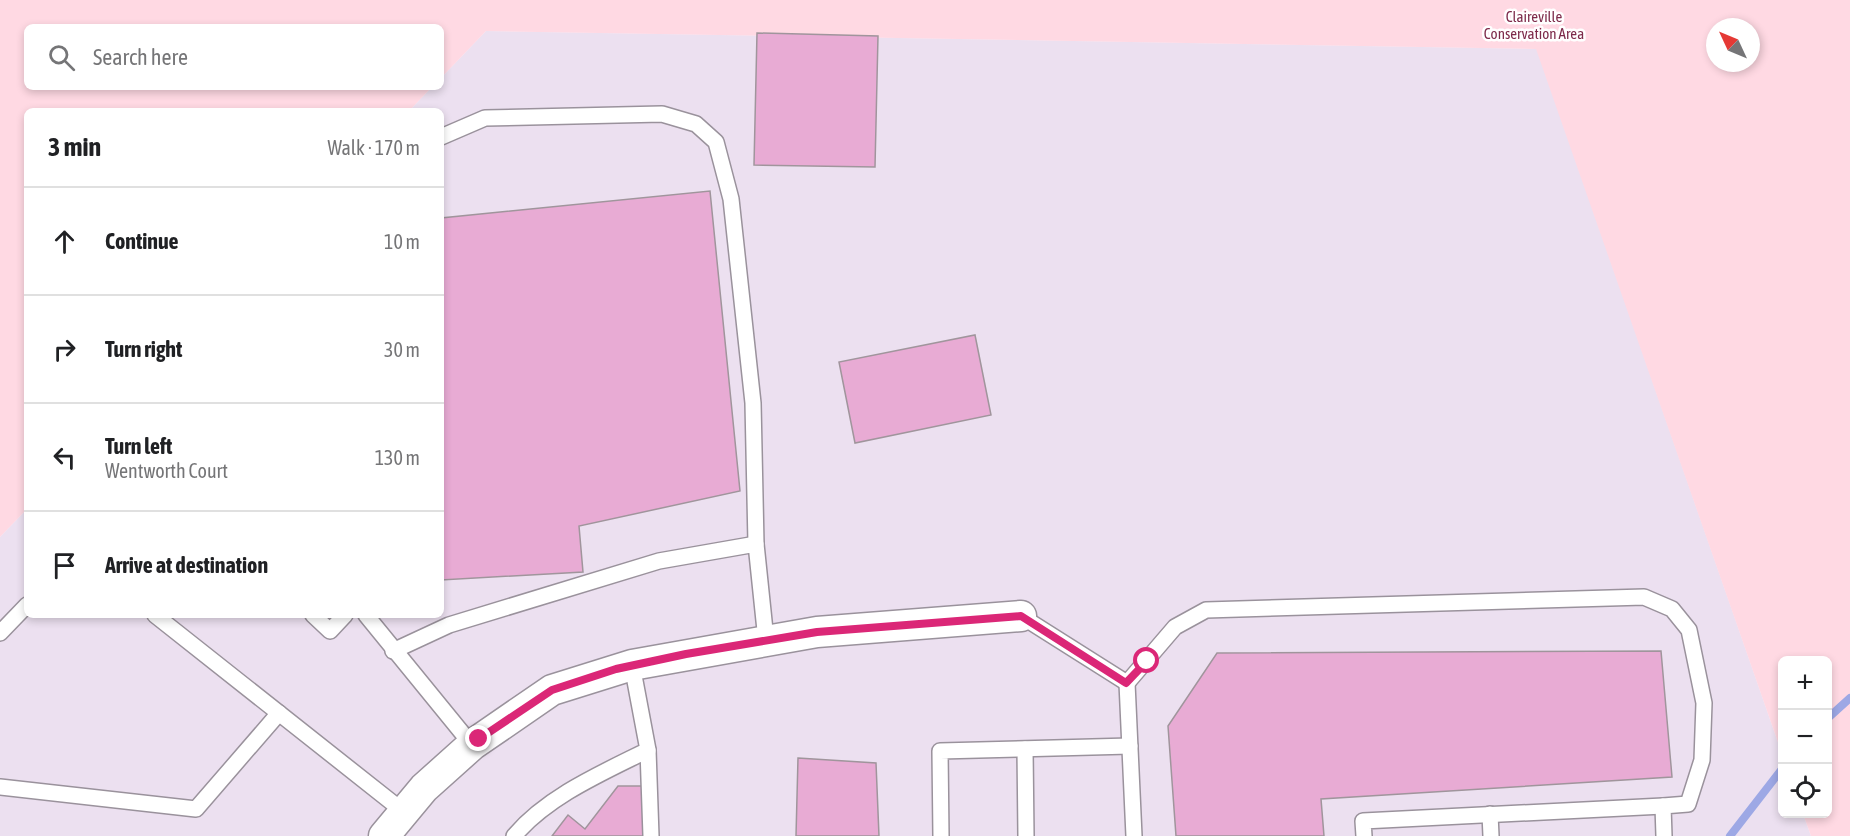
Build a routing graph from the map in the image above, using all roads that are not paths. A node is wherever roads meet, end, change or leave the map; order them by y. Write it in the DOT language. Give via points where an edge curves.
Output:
graph roads {
  1 [pos="444,137"];
  2 [pos="756,544"];
  3 [pos="24,608"];
  4 [pos="1021,616"];
  5 [pos="159,618"];
  6 [pos="316,618"];
  7 [pos="342,618"];
  8 [pos="368,618"];
  9 [pos="0,633"];
  10 [pos="766,640"];
  11 [pos="393,651"];
  12 [pos="632,665"];
  13 [pos="1126,683"];
  14 [pos="279,713"];
  15 [pos="472,745"];
  16 [pos="1130,746"];
  17 [pos="1025,749"];
  18 [pos="648,750"];
  19 [pos="0,787"];
  20 [pos="1663,806"];
  21 [pos="404,812"];
  22 [pos="1490,814"];
  23 [pos="384,836"];
  24 [pos="514,836"];
  25 [pos="651,836"];
  26 [pos="940,836"];
  27 [pos="1026,836"];
  28 [pos="1134,836"];
  29 [pos="1364,836"];
  30 [pos="1491,836"];
  31 [pos="1664,836"];
  1 -- 2 [label="lane" via="485,118 662,114 696,124 716,142 731,199 753,403"];
  2 -- 10 [label="lane"];
  2 -- 11 [label="lane" via="659,561 449,625"];
  3 -- 9 [label="lane"];
  4 -- 10 [label="street" via="817,632"];
  4 -- 13 [label="lane"];
  5 -- 14 [label="lane"];
  6 -- 7 [label="lane" via="330,631"];
  8 -- 11 [label="lane"];
  10 -- 12 [label="street"];
  11 -- 15 [label="lane"];
  12 -- 15 [label="street" via="552,690"];
  12 -- 18 [label="lane"];
  13 -- 16 [label="lane"];
  13 -- 20 [label="lane" via="1175,627 1206,610 1644,597 1672,609 1689,630 1704,703 1702,760 1688,804"];
  14 -- 19 [label="lane" via="196,809"];
  14 -- 21 [label="lane"];
  15 -- 21 [label="street" via="424,788"];
  16 -- 17 [label="lane"];
  16 -- 28 [label="lane"];
  17 -- 26 [label="lane" via="940,752"];
  17 -- 27 [label="lane"];
  18 -- 24 [label="lane" via="587,780"];
  18 -- 25 [label="lane"];
  20 -- 22 [label="lane"];
  20 -- 31 [label="lane"];
  21 -- 23 [label="street"];
  22 -- 29 [label="lane" via="1363,821"];
  22 -- 30 [label="lane"];
}
